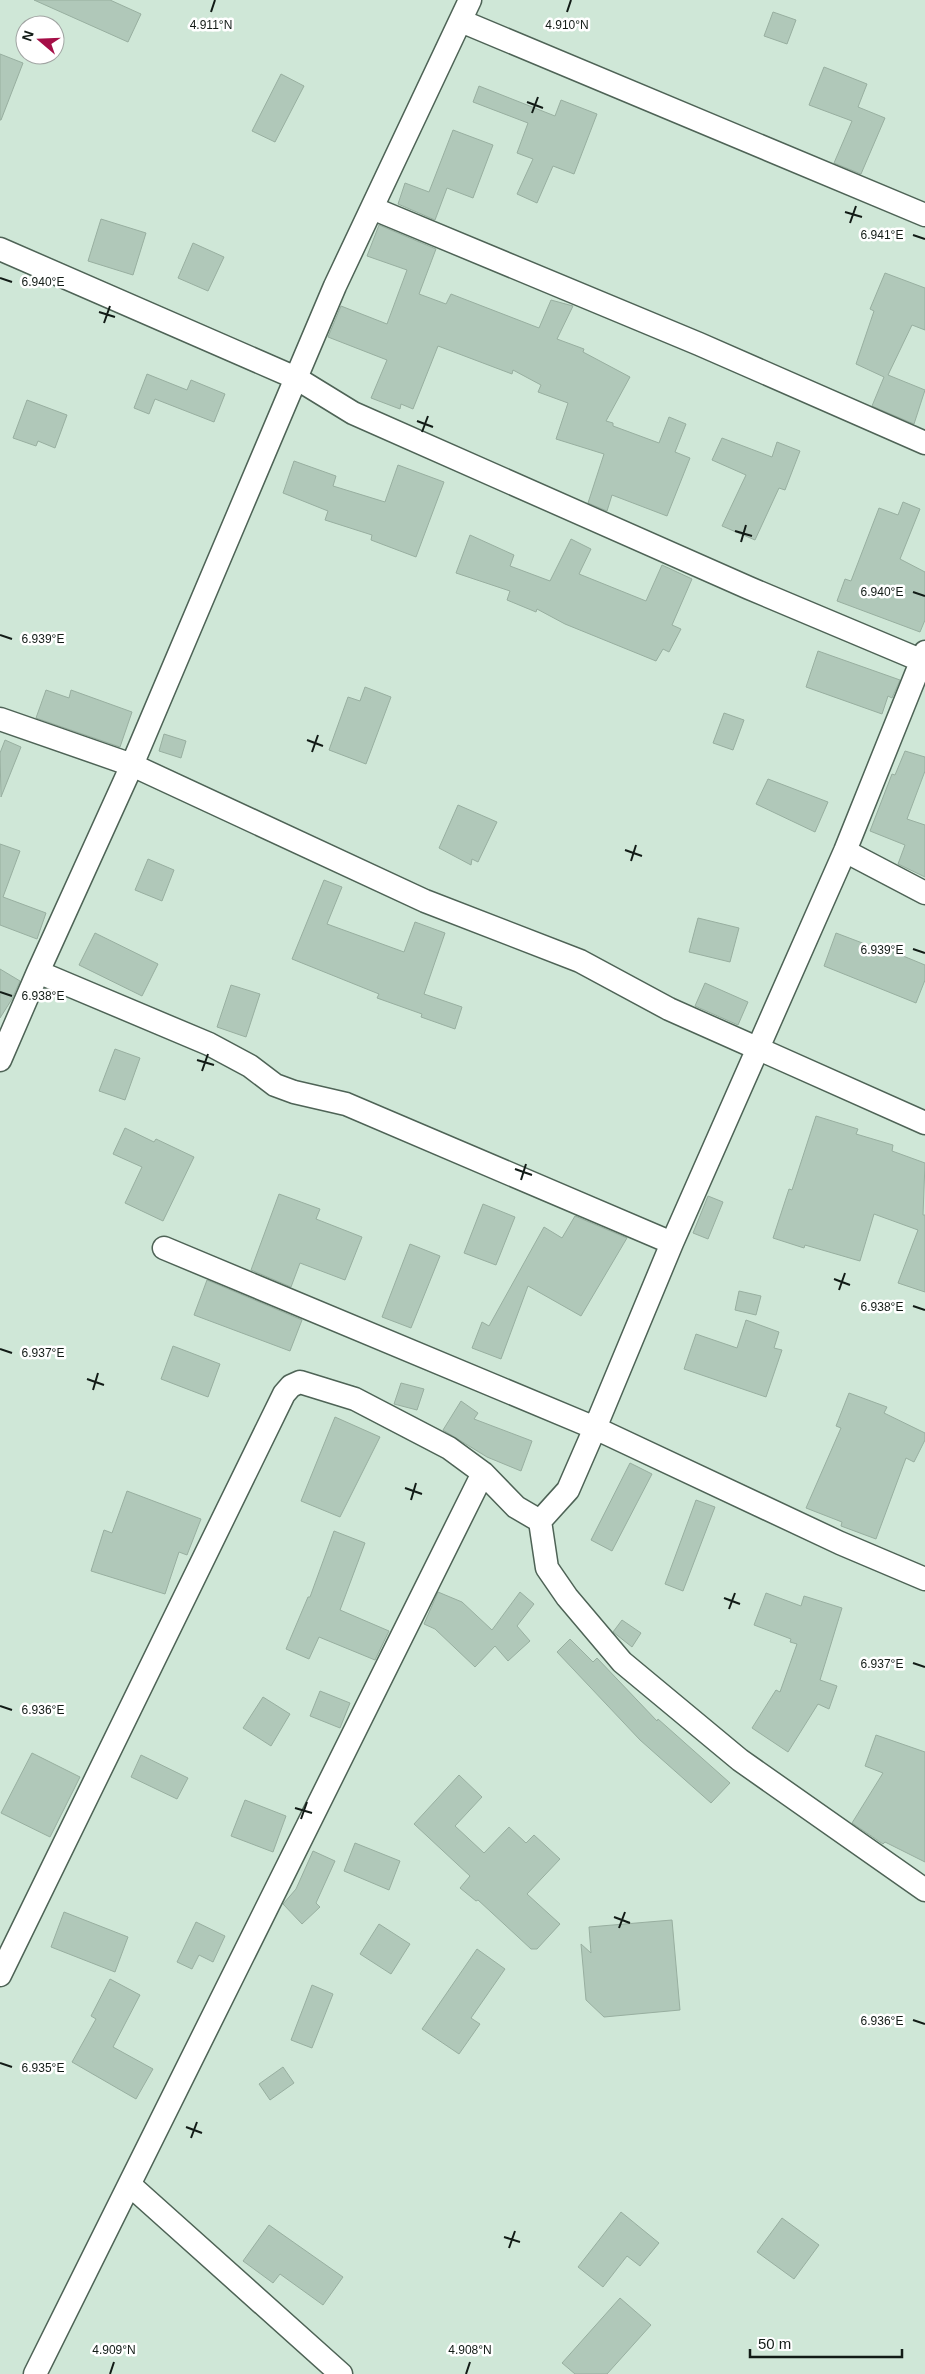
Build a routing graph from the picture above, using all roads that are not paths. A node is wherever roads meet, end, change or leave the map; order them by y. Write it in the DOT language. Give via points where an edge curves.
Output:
graph roads {
  1 [pos="470,0"];
  2 [pos="461,21"];
  3 [pos="372,208"];
  4 [pos="925,215"];
  5 [pos="0,249"];
  6 [pos="296,378"];
  7 [pos="925,443"];
  8 [pos="924,658"];
  9 [pos="0,719"];
  10 [pos="132,765"];
  11 [pos="845,851"];
  12 [pos="925,893"];
  13 [pos="38,972"];
  14 [pos="757,1046"];
  15 [pos="0,1060"];
  16 [pos="925,1123"];
  17 [pos="672,1243"];
  18 [pos="164,1248"];
  19 [pos="595,1428"];
  20 [pos="483,1473"];
  21 [pos="540,1520"];
  22 [pos="925,1579"];
  23 [pos="925,1890"];
  24 [pos="0,1975"];
  25 [pos="130,2185"];
  26 [pos="38,2373"];
  27 [pos="341,2374"];
  1 -- 2 [label="street"];
  2 -- 3 [label="street"];
  2 -- 4 [label="street"];
  3 -- 6 [label="street"];
  3 -- 7 [label="street" via="699,344"];
  5 -- 6 [label="street"];
  6 -- 8 [label="street" via="354,413 740,584"];
  6 -- 10 [label="street"];
  8 -- 11 [label="street"];
  9 -- 10 [label="street"];
  10 -- 13 [label="street"];
  10 -- 14 [label="street" via="425,901 580,961 669,1009"];
  11 -- 12 [label="street"];
  11 -- 14 [label="street"];
  13 -- 15 [label="street"];
  13 -- 17 [label="street" via="209,1044 250,1066 275,1085 346,1104"];
  14 -- 16 [label="street"];
  14 -- 17 [label="street"];
  17 -- 19 [label="street"];
  18 -- 19 [label="street"];
  19 -- 21 [label="street" via="568,1490"];
  19 -- 22 [label="street" via="840,1544"];
  20 -- 21 [label="street" via="516,1506"];
  20 -- 24 [label="street" via="450,1448 355,1399 300,1382 290,1386"];
  20 -- 25 [label="street"];
  21 -- 23 [label="street" via="547,1568 622,1662 740,1760"];
  25 -- 26 [label="street"];
  25 -- 27 [label="street"];
}
